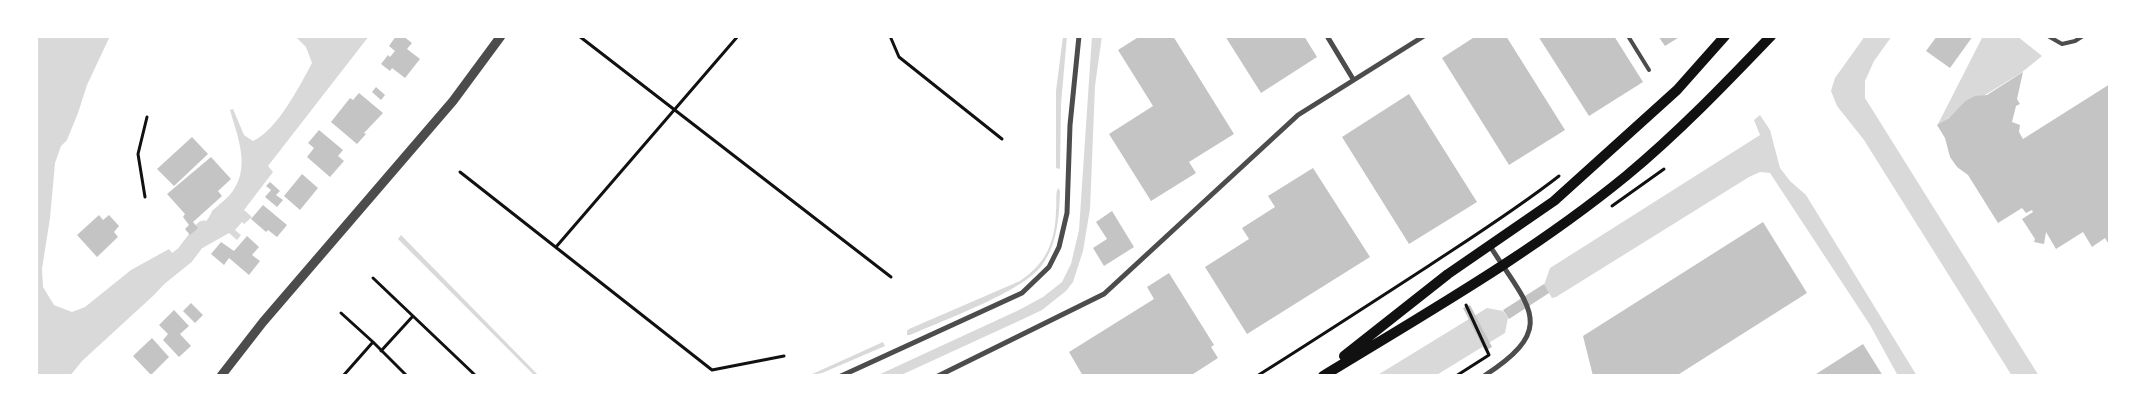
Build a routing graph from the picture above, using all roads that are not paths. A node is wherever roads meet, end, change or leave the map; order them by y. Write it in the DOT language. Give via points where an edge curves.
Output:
graph roads {
  1 [pos="501,36"];
  2 [pos="1079,36"];
  3 [pos="1327,36"];
  4 [pos="1424,36"];
  5 [pos="1628,36"];
  6 [pos="1725,36"];
  7 [pos="1771,36"];
  8 [pos="2048,36"];
  9 [pos="2083,36"];
  10 [pos="1649,70"];
  11 [pos="1353,79"];
  12 [pos="1489,245"];
  13 [pos="1502,266"];
  14 [pos="221,376"];
  15 [pos="841,376"];
  16 [pos="938,376"];
  17 [pos="1321,376"];
  18 [pos="1484,376"];
  1 -- 14 [label="street" via="453,101 263,322"];
  2 -- 15 [label="street" via="1070,125 1068,212 1059,247 1049,267 1022,293"];
  3 -- 11 [label="street"];
  4 -- 11 [label="street"];
  5 -- 10 [label="lane"];
  6 -- 12 [label="main road" via="1677,90 1554,201"];
  7 -- 13 [label="main road" via="1715,95 1626,176"];
  8 -- 9 [label="lane" via="2062,44"];
  11 -- 16 [label="street" via="1298,115 1104,294"];
  12 -- 13 [label="street"];
  12 -- 17 [label="main road"];
  13 -- 17 [label="main road"];
  13 -- 18 [label="street" via="1528,306 1532,325 1525,343 1508,360"];
}
